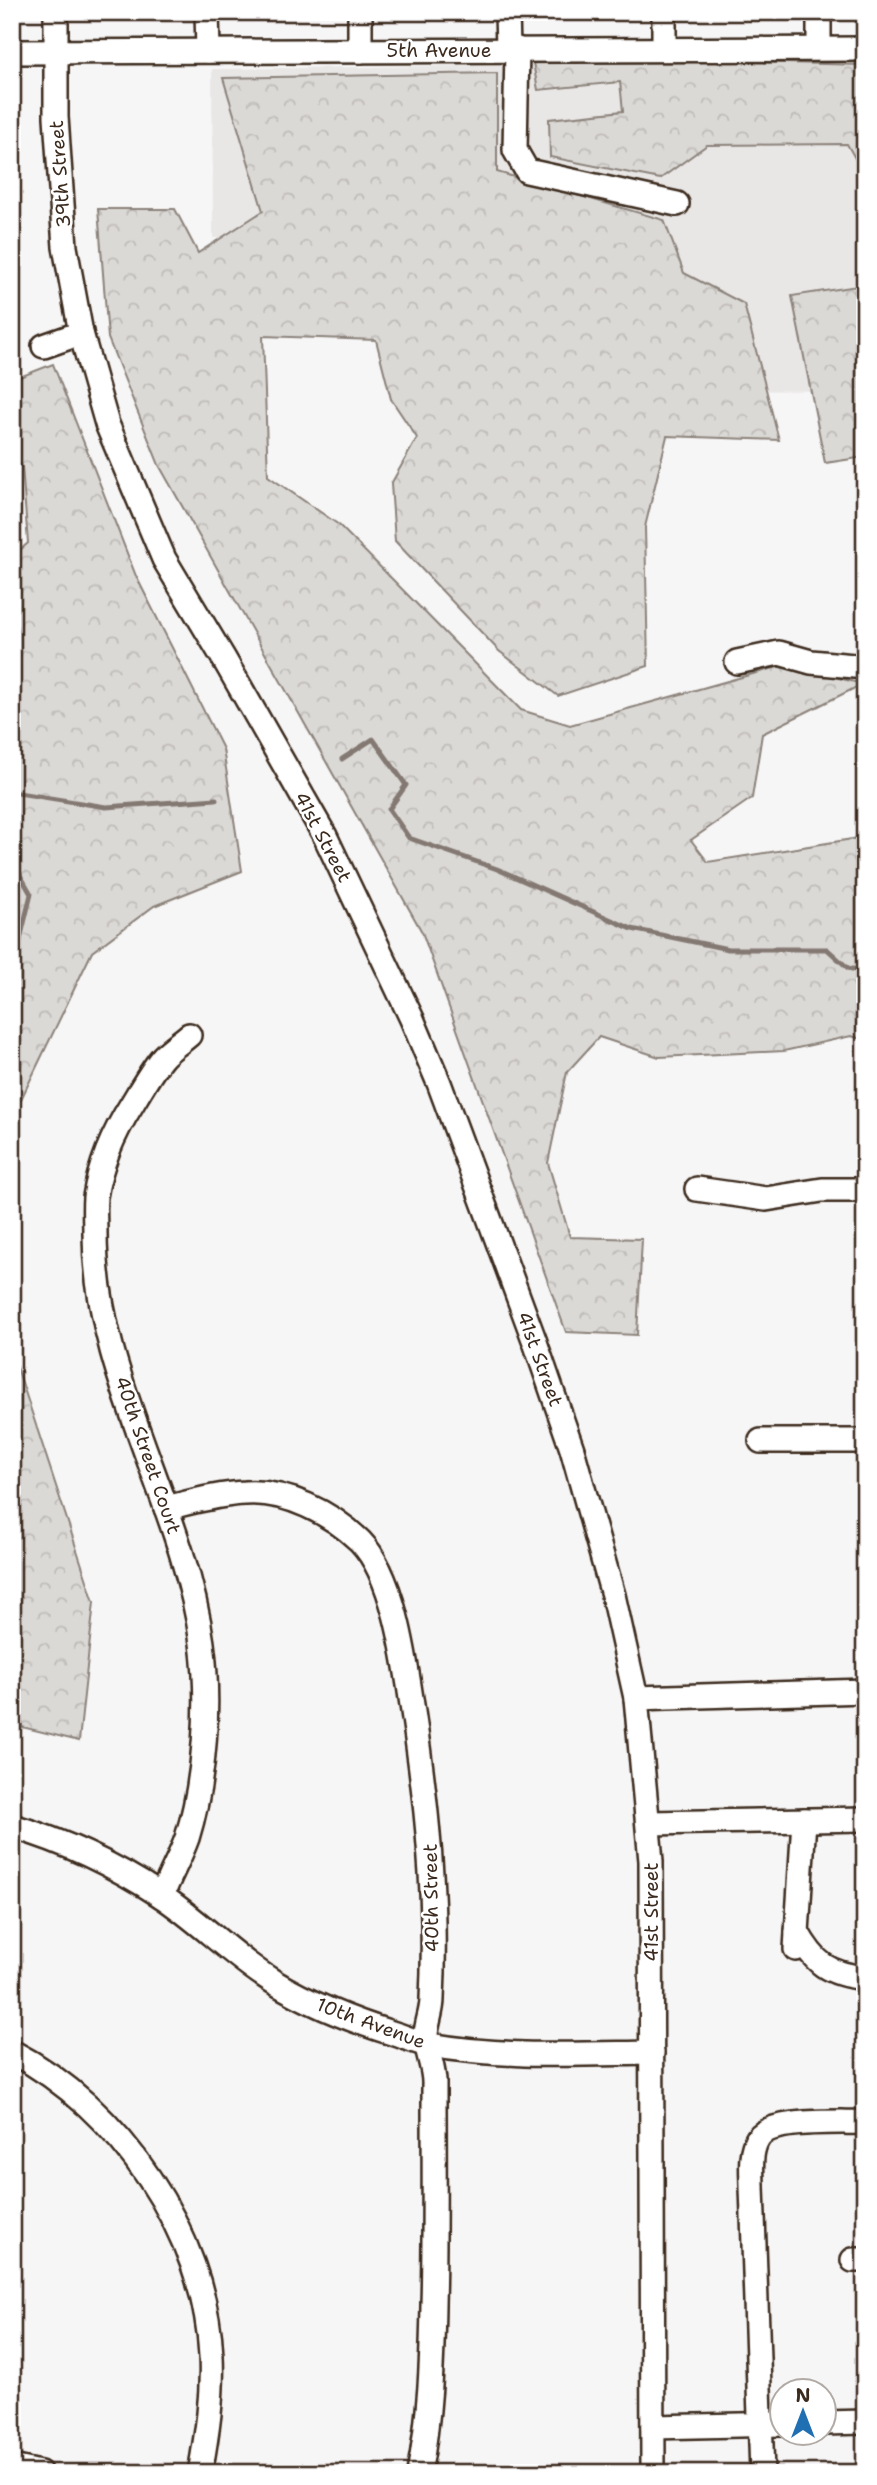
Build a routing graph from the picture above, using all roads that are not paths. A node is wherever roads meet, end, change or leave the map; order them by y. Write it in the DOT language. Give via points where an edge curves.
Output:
graph roads {
  1 [pos="56,12"];
  2 [pos="207,12"];
  3 [pos="360,12"];
  4 [pos="507,12"];
  5 [pos="664,12"];
  6 [pos="819,12"];
  7 [pos="664,48"];
  8 [pos="819,48"];
  9 [pos="512,49"];
  10 [pos="865,49"];
  11 [pos="57,51"];
  12 [pos="208,51"];
  13 [pos="360,51"];
  14 [pos="12,52"];
  15 [pos="677,204"];
  16 [pos="81,333"];
  17 [pos="44,346"];
  18 [pos="737,662"];
  19 [pos="865,667"];
  20 [pos="189,1035"];
  21 [pos="697,1189"];
  22 [pos="865,1190"];
  23 [pos="761,1441"];
  24 [pos="865,1441"];
  25 [pos="166,1508"];
  26 [pos="865,1692"];
  27 [pos="636,1698"];
  28 [pos="865,1819"];
  29 [pos="804,1820"];
  30 [pos="649,1823"];
  31 [pos="12,1826"];
  32 [pos="162,1896"];
  33 [pos="865,1978"];
  34 [pos="428,2045"];
  35 [pos="12,2052"];
  36 [pos="652,2053"];
  37 [pos="865,2122"];
  38 [pos="768,2387"];
  39 [pos="865,2422"];
  40 [pos="838,2423"];
  41 [pos="768,2424"];
  42 [pos="653,2427"];
  43 [pos="768,2440"];
  44 [pos="12,2467"];
  45 [pos="40,2473"];
  46 [pos="200,2473"];
  47 [pos="419,2473"];
  48 [pos="653,2473"];
  49 [pos="762,2473"];
  1 -- 11 [label="street, 39th Street"];
  2 -- 12 [label="street"];
  3 -- 13 [label="street"];
  4 -- 9 [label="street"];
  5 -- 7 [label="street"];
  6 -- 8 [label="street"];
  7 -- 8 [label="street, 5th Avenue"];
  7 -- 9 [label="street, 5th Avenue"];
  8 -- 10 [label="street, 5th Avenue"];
  9 -- 13 [label="street, 5th Avenue"];
  9 -- 15 [label="street" via="515,150 527,171"];
  11 -- 12 [label="street, 5th Avenue"];
  11 -- 14 [label="street, 5th Avenue"];
  11 -- 16 [label="street, 39th Street" via="58,167 65,247"];
  12 -- 13 [label="street, 5th Avenue"];
  16 -- 17 [label="street"];
  16 -- 27 [label="street, 41st Street" via="107,424 164,559 325,836 439,1083 572,1449 604,1557"];
  18 -- 19 [label="street" via="779,653 811,663"];
  20 -- 25 [label="street, 40th Street Court" via="162,1058 120,1124 95,1198 103,1311"];
  21 -- 22 [label="street" via="766,1199"];
  23 -- 24 [label="street"];
  25 -- 32 [label="street, 40th Street Court" via="197,1617 205,1710 195,1809"];
  25 -- 34 [label="street, 40th Street" via="246,1492 277,1495 312,1507 346,1530 361,1542 383,1578 404,1655 428,1812 433,1909"];
  26 -- 27 [label="street"];
  27 -- 30 [label="street, 41st Street"];
  28 -- 29 [label="street"];
  29 -- 30 [label="street"];
  29 -- 33 [label="street" via="796,1940 830,1970"];
  30 -- 36 [label="street, 41st Street"];
  31 -- 32 [label="street, 10th Avenue" via="82,1853"];
  32 -- 34 [label="street, 10th Avenue" via="275,1982 349,2019"];
  34 -- 36 [label="street, 10th Avenue" via="510,2054"];
  34 -- 47 [label="street, 40th Street" via="435,2078 434,2259 431,2390"];
  35 -- 46 [label="street" via="64,2084 109,2125 134,2155 176,2226 200,2291 211,2354 209,2420"];
  36 -- 42 [label="street, 41st Street"];
  37 -- 38 [label="street" via="774,2127 754,2146 752,2187"];
  39 -- 40 [label="street"];
  41 -- 42 [label="street"];
  42 -- 48 [label="street, 41st Street"];
  43 -- 49 [label="street"];
  44 -- 45 [label="street"];
}
